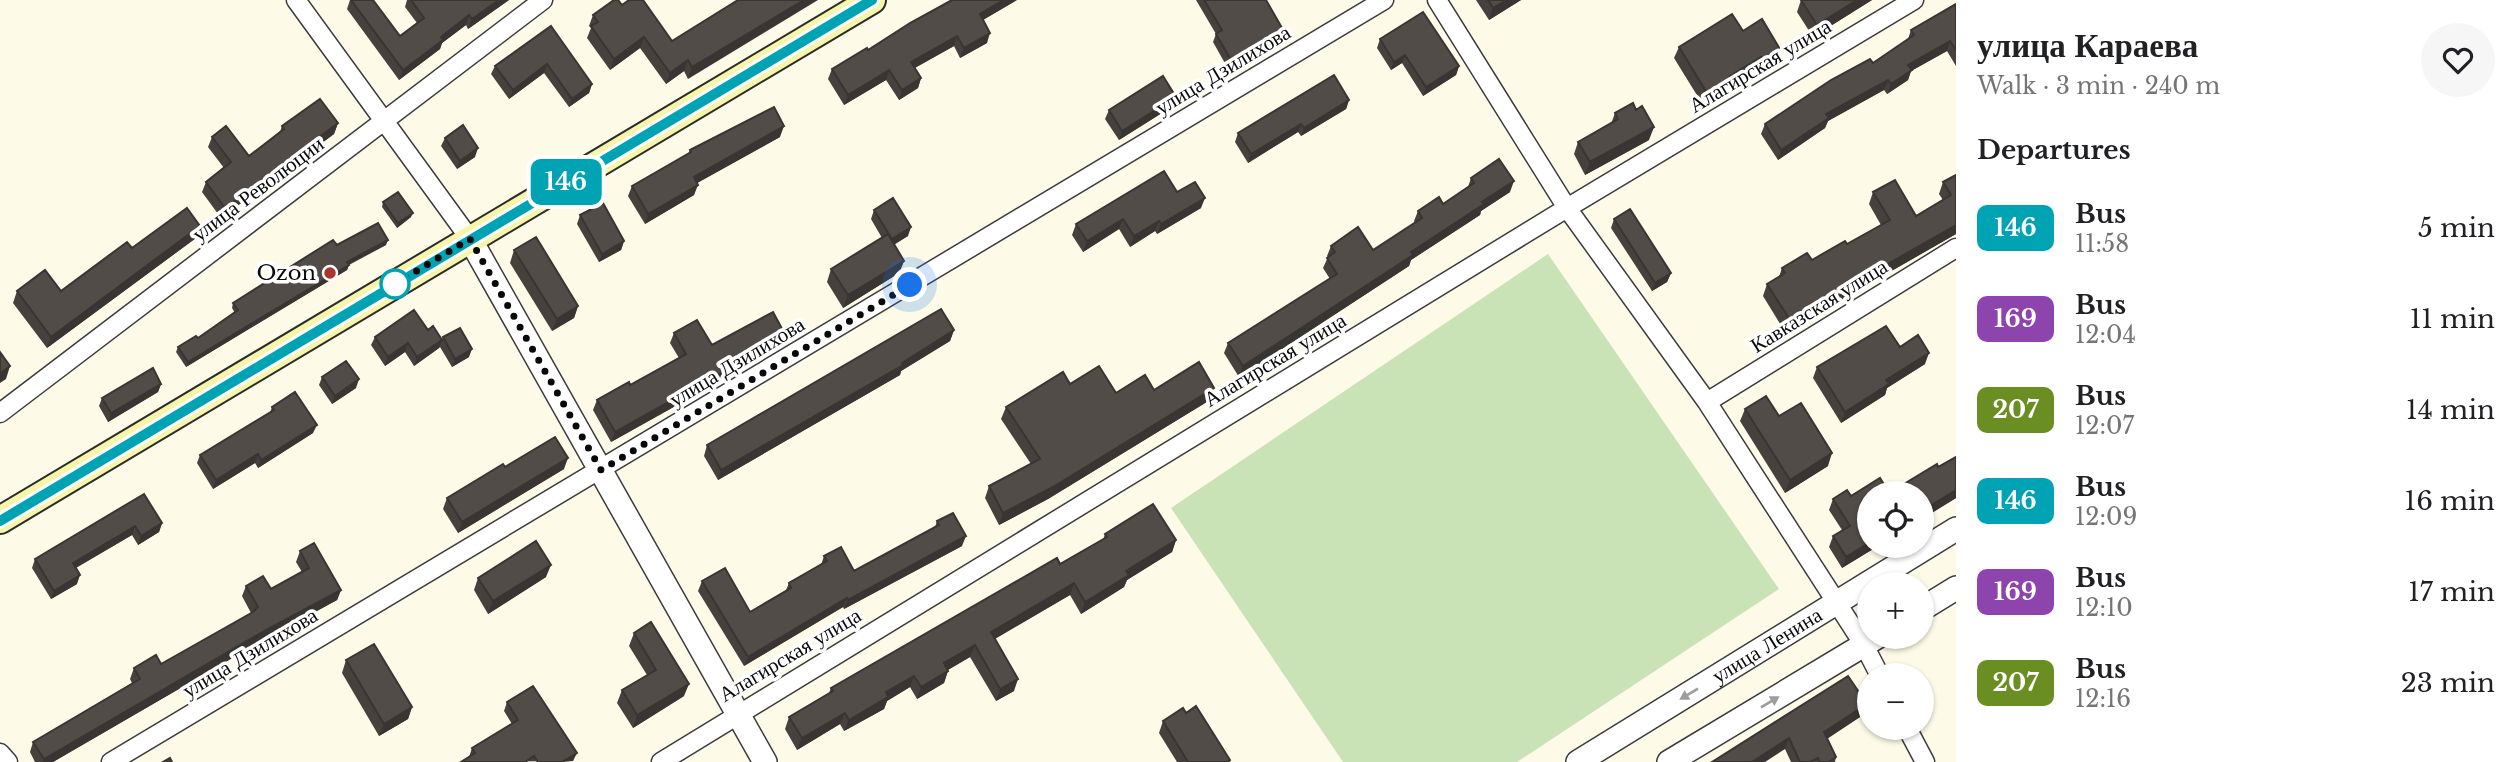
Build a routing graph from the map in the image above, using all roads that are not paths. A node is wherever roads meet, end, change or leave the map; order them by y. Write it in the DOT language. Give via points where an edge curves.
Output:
graph roads {
  1 [pos="296,0"];
  2 [pos="543,0"];
  3 [pos="872,0"];
  4 [pos="1384,0"];
  5 [pos="1437,0"];
  6 [pos="1914,0"];
  7 [pos="384,121"];
  8 [pos="1567,208"];
  9 [pos="470,239"];
  10 [pos="1956,248"];
  11 [pos="1707,402"];
  12 [pos="0,413"];
  13 [pos="601,470"];
  14 [pos="0,520"];
  15 [pos="1956,530"];
  16 [pos="1956,588"];
  17 [pos="1934,602"];
  18 [pos="1837,604"];
  19 [pos="1857,626"];
  20 [pos="1857,649"];
  21 [pos="739,713"];
  22 [pos="1913,740"];
  23 [pos="0,753"];
  24 [pos="8,762"];
  25 [pos="111,762"];
  26 [pos="661,762"];
  27 [pos="765,762"];
  28 [pos="1578,762"];
  29 [pos="1669,762"];
  30 [pos="1925,762"];
  1 -- 7 [label="street"];
  2 -- 7 [label="street, улица Революции"];
  3 -- 9 [label="main road"];
  4 -- 13 [label="street, улица Дзилихова"];
  5 -- 8 [label="street"];
  6 -- 8 [label="street, Алагирская улица"];
  7 -- 9 [label="street"];
  7 -- 12 [label="street, улица Революции"];
  8 -- 11 [label="street"];
  8 -- 21 [label="street, Алагирская улица"];
  9 -- 13 [label="street"];
  9 -- 14 [label="main road"];
  10 -- 11 [label="street, Кавказская улица"];
  11 -- 18 [label="street"];
  13 -- 21 [label="street"];
  13 -- 25 [label="street, улица Дзилихова"];
  15 -- 18 [label="street, улица Ленина"];
  16 -- 17 [label="street"];
  18 -- 19 [label="street"];
  18 -- 28 [label="street, улица Ленина, one-way"];
  29 -- 20 [label="street, one-way"];
  21 -- 26 [label="street, Алагирская улица"];
  21 -- 27 [label="street"];
  22 -- 30 [label="street"];
  23 -- 24 [label="street"];
}
